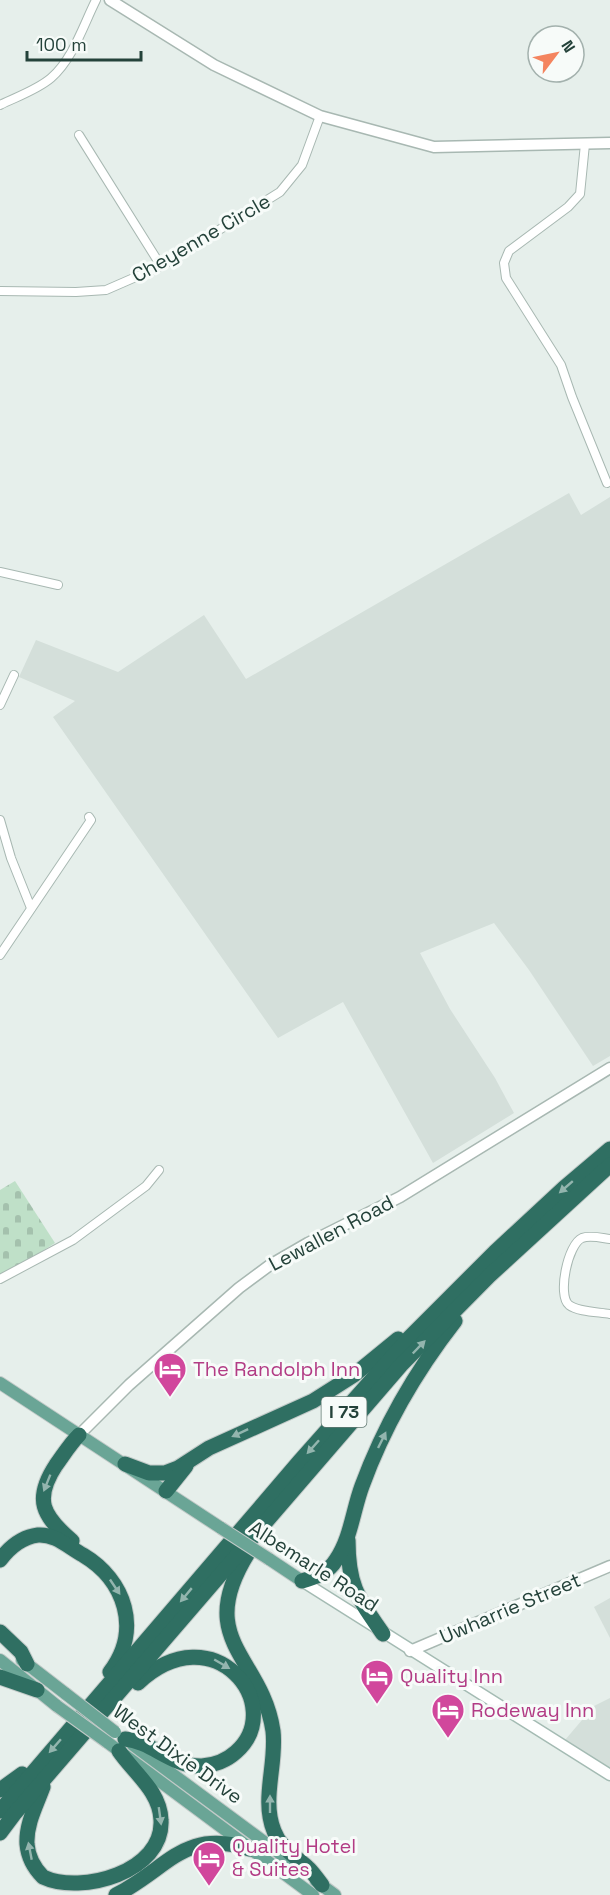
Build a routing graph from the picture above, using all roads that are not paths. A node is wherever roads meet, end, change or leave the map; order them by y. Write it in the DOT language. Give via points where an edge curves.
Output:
graph roads {
  1 [pos="96,0"];
  2 [pos="110,0"];
  3 [pos="0,105"];
  4 [pos="320,116"];
  5 [pos="79,135"];
  6 [pos="610,143"];
  7 [pos="585,144"];
  8 [pos="161,266"];
  9 [pos="0,291"];
  10 [pos="607,483"];
  11 [pos="0,572"];
  12 [pos="57,585"];
  13 [pos="14,675"];
  14 [pos="0,705"];
  15 [pos="89,817"];
  16 [pos="0,820"];
  17 [pos="32,908"];
  18 [pos="0,955"];
  19 [pos="610,1068"];
  20 [pos="610,1149"];
  21 [pos="610,1165"];
  22 [pos="159,1170"];
  23 [pos="610,1239"];
  24 [pos="489,1276"];
  25 [pos="0,1280"];
  26 [pos="461,1285"];
  27 [pos="610,1314"];
  28 [pos="2,1387"];
  29 [pos="80,1435"];
  30 [pos="192,1459"];
  31 [pos="125,1464"];
  32 [pos="166,1491"];
  33 [pos="276,1510"];
  34 [pos="348,1534"];
  35 [pos="89,1558"];
  36 [pos="0,1560"];
  37 [pos="610,1566"];
  38 [pos="302,1581"];
  39 [pos="0,1632"];
  40 [pos="383,1634"];
  41 [pos="0,1641"];
  42 [pos="410,1651"];
  43 [pos="0,1660"];
  44 [pos="27,1664"];
  45 [pos="0,1677"];
  46 [pos="37,1690"];
  47 [pos="102,1702"];
  48 [pos="117,1741"];
  49 [pos="40,1764"];
  50 [pos="610,1775"];
  51 [pos="46,1779"];
  52 [pos="0,1791"];
  53 [pos="0,1811"];
  54 [pos="0,1833"];
  55 [pos="250,1849"];
  56 [pos="317,1890"];
  57 [pos="116,1895"];
  58 [pos="335,1895"];
  1 -- 3 [label="street" via="60,68 49,80"];
  2 -- 4 [label="street" via="214,65"];
  4 -- 7 [label="street" via="434,147"];
  4 -- 8 [label="street, Cheyenne Circle" via="302,165 280,192"];
  5 -- 8 [label="street"];
  6 -- 7 [label="street"];
  7 -- 10 [label="street" via="580,194 509,251 504,263 506,278 561,365"];
  8 -- 9 [label="street, Cheyenne Circle" via="106,290"];
  11 -- 12 [label="street"];
  13 -- 14 [label="street"];
  15 -- 17 [label="street" via="91,820"];
  16 -- 17 [label="street"];
  17 -- 18 [label="street"];
  19 -- 29 [label="street, Lewallen Road" via="400,1197 270,1265 129,1385"];
  20 -- 26 [label="highway, I 73, one-way"];
  21 -- 24 [label="highway, I 73"];
  22 -- 25 [label="street" via="146,1186 73,1240"];
  23 -- 27 [label="street" via="584,1237 576,1242 570,1252 563,1292 572,1307"];
  33 -- 24 [label="highway, I 73, one-way" via="401,1365"];
  34 -- 24 [label="highway, one-way" via="362,1487 396,1411 440,1340"];
  26 -- 30 [label="highway, one-way" via="354,1375 313,1401"];
  26 -- 47 [label="highway, I 73, one-way" via="307,1453"];
  28 -- 29 [label="main road, Albemarle Road"];
  29 -- 31 [label="main road, Albemarle Road"];
  29 -- 35 [label="highway, one-way" via="47,1478 43,1501 51,1521"];
  30 -- 31 [label="highway" via="165,1473 149,1473"];
  30 -- 32 [label="highway"];
  31 -- 32 [label="main road, Albemarle Road"];
  32 -- 38 [label="main road, Albemarle Road, bridge"];
  33 -- 47 [label="highway, I 73"];
  56 -- 33 [label="highway, one-way" via="309,1869 284,1848 273,1829 269,1809 274,1744 271,1722 236,1649 227,1617 235,1577 272,1524"];
  34 -- 38 [label="highway" via="328,1570"];
  34 -- 40 [label="highway" via="348,1564 354,1590"];
  35 -- 36 [label="highway" via="58,1540 39,1535 17,1543"];
  35 -- 47 [label="highway, one-way" via="119,1591 128,1624 121,1653 105,1678"];
  37 -- 42 [label="street, Uwharrie Street"];
  38 -- 40 [label="street, Albemarle Road"];
  39 -- 44 [label="highway" via="21,1652"];
  40 -- 42 [label="street, Albemarle Road"];
  41 -- 44 [label="main road, West Dixie Drive"];
  42 -- 50 [label="street, Albemarle Road"];
  43 -- 46 [label="main road, West Dixie Drive"];
  44 -- 48 [label="main road, West Dixie Drive, bridge"];
  45 -- 46 [label="highway"];
  46 -- 48 [label="main road, West Dixie Drive, bridge"];
  47 -- 48 [label="highway, one-way" via="119,1704 155,1669 193,1656 212,1659 229,1668 244,1684 252,1703 253,1716 246,1740 230,1757 216,1764 178,1762 138,1740"];
  47 -- 49 [label="highway, I 73, one-way"];
  47 -- 51 [label="highway, I 73"];
  48 -- 51 [label="highway, one-way" via="130,1767 150,1788 161,1820 159,1838 150,1854 138,1868 112,1885 88,1892 60,1889 48,1882 32,1862 28,1832"];
  48 -- 55 [label="main road, West Dixie Drive"];
  48 -- 56 [label="main road, West Dixie Drive"];
  49 -- 52 [label="highway"];
  49 -- 53 [label="highway, I 73"];
  51 -- 54 [label="highway, I 73"];
  55 -- 56 [label="main road, West Dixie Drive"];
  55 -- 57 [label="highway" via="220,1843 194,1845"];
  56 -- 58 [label="main road, West Dixie Drive"];
}
